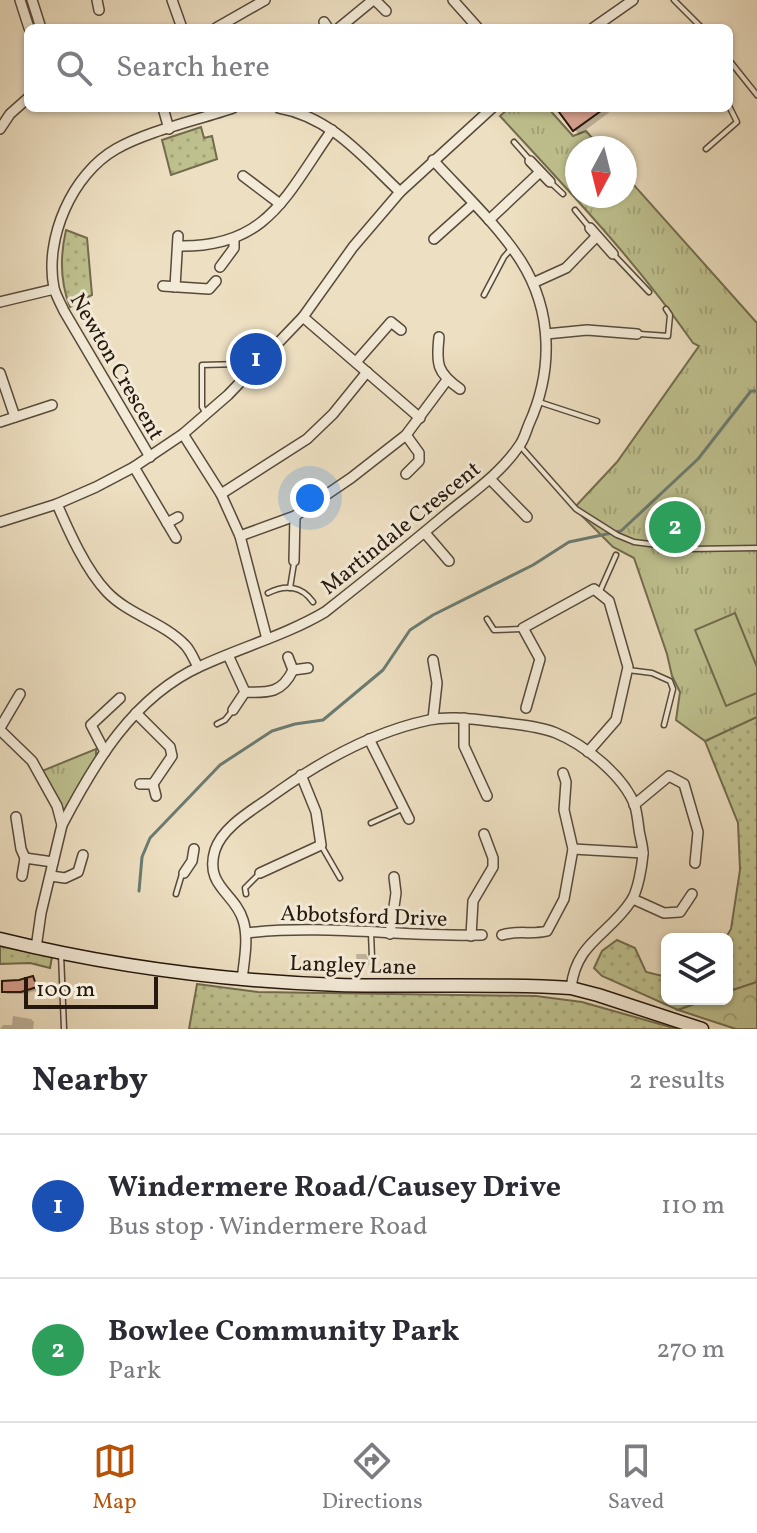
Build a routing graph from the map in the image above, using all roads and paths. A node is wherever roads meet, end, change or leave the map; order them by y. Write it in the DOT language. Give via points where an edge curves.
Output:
graph roads {
  1 [pos="20,0"];
  2 [pos="32,0"];
  3 [pos="172,0"];
  4 [pos="265,0"];
  5 [pos="374,0"];
  6 [pos="453,0"];
  7 [pos="633,0"];
  8 [pos="674,0"];
  9 [pos="386,11"];
  10 [pos="28,24"];
  11 [pos="40,24"];
  12 [pos="181,24"];
  13 [pos="223,24"];
  14 [pos="344,24"];
  15 [pos="474,24"];
  16 [pos="599,24"];
  17 [pos="698,24"];
  18 [pos="733,67"];
  19 [pos="757,95"];
  20 [pos="24,102"];
  21 [pos="164,112"];
  22 [pos="221,112"];
  23 [pos="296,112"];
  24 [pos="487,112"];
  25 [pos="732,112"];
  26 [pos="0,129"];
  27 [pos="169,129"];
  28 [pos="332,130"];
  29 [pos="514,142"];
  30 [pos="706,149"];
  31 [pos="433,160"];
  32 [pos="530,161"];
  33 [pos="540,172"];
  34 [pos="243,176"];
  35 [pos="550,182"];
  36 [pos="400,192"];
  37 [pos="563,194"];
  38 [pos="280,204"];
  39 [pos="473,204"];
  40 [pos="575,210"];
  41 [pos="489,220"];
  42 [pos="593,232"];
  43 [pos="234,239"];
  44 [pos="434,239"];
  45 [pos="512,249"];
  46 [pos="613,254"];
  47 [pos="220,267"];
  48 [pos="216,281"];
  49 [pos="533,283"];
  50 [pos="163,286"];
  51 [pos="175,287"];
  52 [pos="54,289"];
  53 [pos="649,292"];
  54 [pos="484,295"];
  55 [pos="0,302"];
  56 [pos="666,309"];
  57 [pos="303,317"];
  58 [pos="401,330"];
  59 [pos="615,332"];
  60 [pos="546,334"];
  61 [pos="637,334"];
  62 [pos="439,337"];
  63 [pos="614,346"];
  64 [pos="356,362"];
  65 [pos="252,370"];
  66 [pos="367,372"];
  67 [pos="0,373"];
  68 [pos="447,380"];
  69 [pos="460,389"];
  70 [pos="539,402"];
  71 [pos="52,405"];
  72 [pos="206,414"];
  73 [pos="15,417"];
  74 [pos="420,418"];
  75 [pos="597,421"];
  76 [pos="0,422"];
  77 [pos="183,434"];
  78 [pos="406,435"];
  79 [pos="520,446"];
  80 [pos="150,457"];
  81 [pos="134,467"];
  82 [pos="406,474"];
  83 [pos="490,479"];
  84 [pos="221,494"];
  85 [pos="57,504"];
  86 [pos="295,516"];
  87 [pos="178,517"];
  88 [pos="527,517"];
  89 [pos="0,522"];
  90 [pos="167,523"];
  91 [pos="425,533"];
  92 [pos="240,536"];
  93 [pos="176,538"];
  94 [pos="757,548"];
  95 [pos="616,555"];
  96 [pos="294,561"];
  97 [pos="449,561"];
  98 [pos="290,588"];
  99 [pos="268,593"];
  100 [pos="599,593"];
  101 [pos="313,602"];
  102 [pos="487,619"];
  103 [pos="523,628"];
  104 [pos="267,639"];
  105 [pos="228,655"];
  106 [pos="288,657"];
  107 [pos="433,660"];
  108 [pos="198,667"];
  109 [pos="308,668"];
  110 [pos="293,670"];
  111 [pos="628,670"];
  112 [pos="245,692"];
  113 [pos="20,694"];
  114 [pos="120,698"];
  115 [pos="526,708"];
  116 [pos="233,710"];
  117 [pos="136,713"];
  118 [pos="464,718"];
  119 [pos="433,719"];
  120 [pos="217,724"];
  121 [pos="664,725"];
  122 [pos="0,729"];
  123 [pos="369,739"];
  124 [pos="105,752"];
  125 [pos="588,752"];
  126 [pos="563,773"];
  127 [pos="301,775"];
  128 [pos="140,784"];
  129 [pos="153,784"];
  130 [pos="156,796"];
  131 [pos="487,796"];
  132 [pos="634,805"];
  133 [pos="404,808"];
  134 [pos="16,817"];
  135 [pos="409,819"];
  136 [pos="371,823"];
  137 [pos="62,825"];
  138 [pos="484,834"];
  139 [pos="321,845"];
  140 [pos="194,849"];
  141 [pos="573,849"];
  142 [pos="643,853"];
  143 [pos="83,855"];
  144 [pos="25,858"];
  145 [pos="192,861"];
  146 [pos="53,862"];
  147 [pos="213,863"];
  148 [pos="695,863"];
  149 [pos="184,873"];
  150 [pos="260,873"];
  151 [pos="22,876"];
  152 [pos="51,876"];
  153 [pos="394,877"];
  154 [pos="340,878"];
  155 [pos="176,894"];
  156 [pos="246,894"];
  157 [pos="692,894"];
  158 [pos="633,899"];
  159 [pos="246,933"];
  160 [pos="371,933"];
  161 [pos="390,934"];
  162 [pos="502,935"];
  163 [pos="0,939"];
  164 [pos="36,948"];
  165 [pos="61,952"];
  166 [pos="372,958"];
  167 [pos="242,980"];
  168 [pos="571,988"];
  169 [pos="64,1029"];
  170 [pos="702,1029"];
  1 -- 10 [label="street"];
  2 -- 11 [label="street"];
  3 -- 12 [label="street"];
  4 -- 13 [label="street"];
  5 -- 9 [label="street"];
  5 -- 14 [label="street"];
  6 -- 15 [label="street"];
  7 -- 16 [label="street"];
  8 -- 17 [label="lane"];
  18 -- 19 [label="lane"];
  20 -- 26 [label="street"];
  21 -- 27 [label="street"];
  22 -- 27 [label="street, Newton Crescent"];
  23 -- 28 [label="street"];
  24 -- 31 [label="street"];
  25 -- 30 [label="lane" via="737,122"];
  27 -- 52 [label="street, Newton Crescent" via="115,149 85,176 67,205 54,247"];
  28 -- 36 [label="street"];
  28 -- 38 [label="street"];
  29 -- 32 [label="lane"];
  31 -- 36 [label="street"];
  31 -- 39 [label="street, Martindale Crescent"];
  32 -- 33 [label="street"];
  33 -- 35 [label="street"];
  33 -- 41 [label="street"];
  34 -- 38 [label="street"];
  35 -- 37 [label="lane"];
  36 -- 57 [label="street"];
  38 -- 43 [label="street"];
  39 -- 41 [label="street, Martindale Crescent"];
  39 -- 44 [label="street"];
  40 -- 42 [label="lane"];
  41 -- 45 [label="street, Martindale Crescent"];
  42 -- 46 [label="street"];
  42 -- 49 [label="street" via="566,268"];
  43 -- 47 [label="street" via="234,248"];
  43 -- 51 [label="street" via="206,246 178,241"];
  45 -- 49 [label="street, Martindale Crescent"];
  45 -- 54 [label="lane"];
  46 -- 53 [label="lane"];
  48 -- 51 [label="street" via="209,289"];
  49 -- 60 [label="street, Martindale Crescent"];
  50 -- 51 [label="street"];
  52 -- 55 [label="street"];
  52 -- 80 [label="street, Newton Crescent"];
  56 -- 61 [label="lane" via="668,336"];
  57 -- 64 [label="street"];
  57 -- 65 [label="street"];
  58 -- 64 [label="street" via="391,322"];
  59 -- 60 [label="street"];
  59 -- 61 [label="street"];
  59 -- 63 [label="street"];
  60 -- 70 [label="street, Martindale Crescent"];
  62 -- 68 [label="street" via="436,362"];
  64 -- 66 [label="street"];
  65 -- 72 [label="street"];
  65 -- 72 [label="lane" via="241,364 202,365"];
  66 -- 74 [label="street"];
  66 -- 84 [label="street" via="307,439"];
  67 -- 73 [label="street"];
  68 -- 69 [label="street"];
  68 -- 74 [label="street"];
  70 -- 75 [label="lane"];
  70 -- 79 [label="street, Martindale Crescent"];
  71 -- 73 [label="street"];
  72 -- 77 [label="street"];
  73 -- 76 [label="street"];
  74 -- 78 [label="street"];
  77 -- 80 [label="street"];
  77 -- 84 [label="street"];
  78 -- 82 [label="street" via="419,461"];
  78 -- 86 [label="street"];
  79 -- 83 [label="street, Martindale Crescent"];
  79 -- 94 [label="lane" via="576,509 617,535 690,549"];
  80 -- 81 [label="street"];
  81 -- 85 [label="street"];
  81 -- 90 [label="street"];
  83 -- 88 [label="street" via="514,511"];
  83 -- 91 [label="street, Martindale Crescent"];
  84 -- 92 [label="street"];
  85 -- 89 [label="street"];
  85 -- 108 [label="street" via="76,547 106,591 187,646"];
  86 -- 92 [label="street"];
  86 -- 96 [label="street"];
  87 -- 90 [label="street"];
  90 -- 93 [label="street"];
  91 -- 97 [label="street" via="434,552"];
  91 -- 104 [label="street, Martindale Crescent" via="325,612"];
  92 -- 104 [label="street"];
  95 -- 100 [label="lane"];
  96 -- 98 [label="lane"];
  98 -- 99 [label="lane"];
  98 -- 101 [label="lane" via="306,592"];
  100 -- 103 [label="street" via="594,589"];
  100 -- 111 [label="street" via="609,601"];
  102 -- 103 [label="lane" via="494,630"];
  103 -- 115 [label="street" via="540,659"];
  104 -- 105 [label="street, Martindale Crescent"];
  105 -- 108 [label="street, Martindale Crescent"];
  105 -- 112 [label="street"];
  106 -- 110 [label="street"];
  107 -- 119 [label="street"];
  108 -- 117 [label="street, Martindale Crescent" via="164,687"];
  109 -- 110 [label="street"];
  110 -- 112 [label="street" via="280,690"];
  111 -- 121 [label="lane" via="670,681 673,689"];
  111 -- 125 [label="street" via="616,720"];
  112 -- 116 [label="street"];
  113 -- 122 [label="street"];
  114 -- 124 [label="street" via="91,725"];
  116 -- 120 [label="lane"];
  117 -- 124 [label="street, Martindale Crescent"];
  117 -- 129 [label="street" via="170,747 172,756"];
  118 -- 119 [label="street"];
  118 -- 125 [label="street" via="555,733"];
  118 -- 131 [label="street" via="464,746"];
  119 -- 123 [label="street"];
  122 -- 137 [label="street" via="32,761"];
  123 -- 127 [label="street"];
  123 -- 133 [label="street"];
  124 -- 137 [label="street, Martindale Crescent"];
  125 -- 132 [label="street" via="612,772"];
  126 -- 141 [label="street"];
  127 -- 139 [label="street" via="316,812"];
  127 -- 147 [label="street" via="231,828"];
  128 -- 129 [label="street"];
  129 -- 130 [label="street"];
  132 -- 142 [label="street"];
  132 -- 148 [label="street" via="669,776 684,784 698,832"];
  133 -- 135 [label="street"];
  133 -- 136 [label="lane"];
  134 -- 144 [label="street"];
  137 -- 146 [label="street, Martindale Crescent"];
  138 -- 161 [label="street, Abbotsford Drive" via="493,867 473,901 477,936"];
  139 -- 150 [label="street"];
  139 -- 154 [label="lane"];
  140 -- 145 [label="street"];
  141 -- 142 [label="street"];
  141 -- 162 [label="street" via="564,899 547,931"];
  142 -- 158 [label="street"];
  143 -- 152 [label="street" via="78,872 65,878"];
  144 -- 146 [label="street"];
  144 -- 151 [label="street"];
  145 -- 147 [label="street"];
  145 -- 149 [label="street"];
  146 -- 152 [label="street, Martindale Crescent"];
  147 -- 159 [label="street" via="220,888 243,917"];
  149 -- 155 [label="lane"];
  150 -- 156 [label="lane" via="245,888"];
  152 -- 164 [label="street, Martindale Crescent"];
  153 -- 161 [label="street"];
  157 -- 158 [label="street" via="680,912 664,913"];
  158 -- 168 [label="street" via="581,955"];
  159 -- 160 [label="street, Abbotsford Drive" via="289,928"];
  159 -- 167 [label="street"];
  160 -- 161 [label="street, Abbotsford Drive"];
  160 -- 166 [label="lane"];
  163 -- 164 [label="street, Langley Lane"];
  164 -- 165 [label="street, Langley Lane"];
  165 -- 167 [label="street, Langley Lane"];
  165 -- 169 [label="lane"];
  167 -- 168 [label="street, Langley Lane"];
  168 -- 170 [label="street, Langley Lane"];
}
